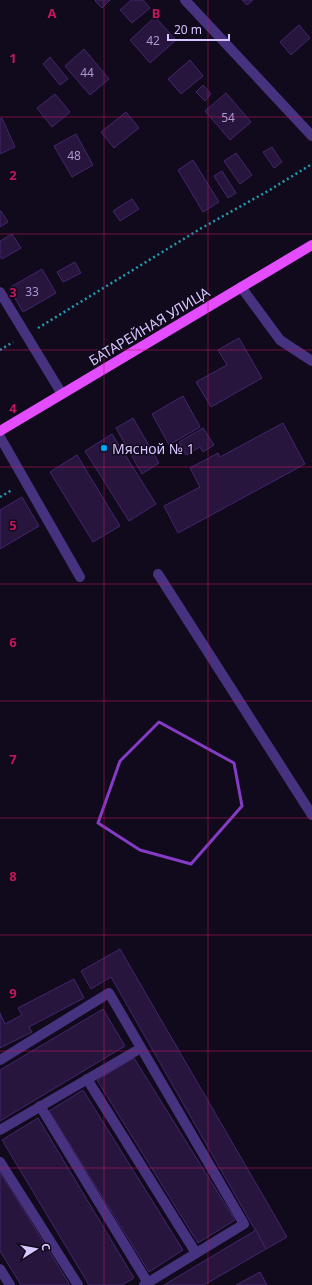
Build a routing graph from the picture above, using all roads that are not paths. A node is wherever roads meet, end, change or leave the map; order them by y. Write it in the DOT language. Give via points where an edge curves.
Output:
graph roads {
  1 [pos="185,0"];
  2 [pos="312,136"];
  3 [pos="312,245"];
  4 [pos="241,287"];
  5 [pos="0,292"];
  6 [pos="312,361"];
  7 [pos="62,394"];
  8 [pos="0,431"];
  9 [pos="0,437"];
  10 [pos="158,574"];
  11 [pos="80,577"];
  12 [pos="312,815"];
  13 [pos="141,1048"];
  14 [pos="0,1060"];
  15 [pos="87,1079"];
  16 [pos="40,1106"];
  17 [pos="0,1130"];
  18 [pos="0,1162"];
  19 [pos="196,1253"];
  20 [pos="0,1269"];
  21 [pos="146,1284"];
  22 [pos="10,1285"];
  23 [pos="78,1285"];
  1 -- 2 [label="street"];
  3 -- 4 [label="main road, БАТАРЕЙНАЯ УЛИЦА"];
  4 -- 6 [label="street" via="280,340"];
  4 -- 7 [label="main road, БАТАРЕЙНАЯ УЛИЦА"];
  5 -- 7 [label="street"];
  7 -- 8 [label="main road, БАТАРЕЙНАЯ УЛИЦА"];
  9 -- 11 [label="street"];
  10 -- 12 [label="street"];
  13 -- 14 [label="street" via="109,994"];
  13 -- 15 [label="street"];
  13 -- 19 [label="street" via="244,1224"];
  15 -- 16 [label="street"];
  15 -- 19 [label="street"];
  16 -- 17 [label="street"];
  16 -- 21 [label="street"];
  18 -- 23 [label="street"];
  19 -- 21 [label="street"];
  20 -- 22 [label="street"];
}
